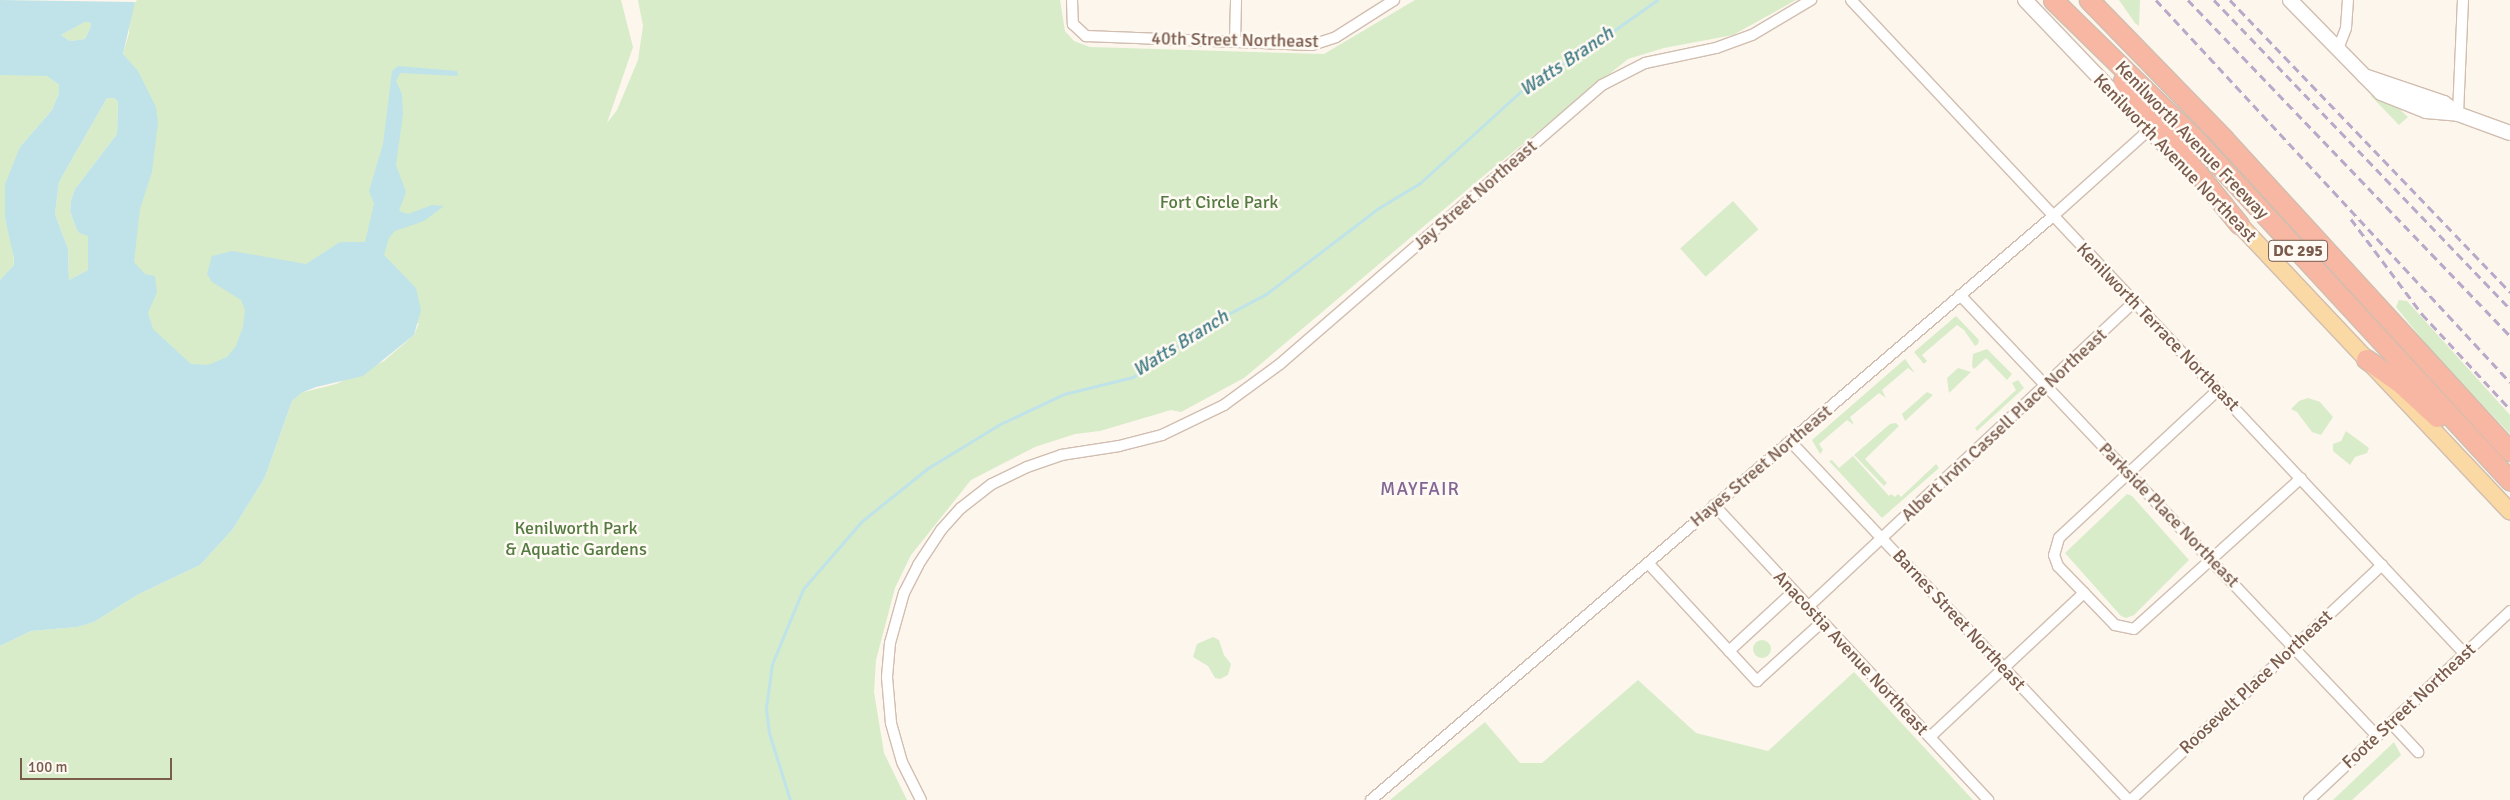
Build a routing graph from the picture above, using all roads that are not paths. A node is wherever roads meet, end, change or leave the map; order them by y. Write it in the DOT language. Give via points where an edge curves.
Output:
graph roads {
  1 [pos="1072,0"];
  2 [pos="1236,0"];
  3 [pos="1394,0"];
  4 [pos="1811,0"];
  5 [pos="1851,0"];
  6 [pos="2026,0"];
  7 [pos="2054,0"];
  8 [pos="2089,0"];
  9 [pos="2100,0"];
  10 [pos="2290,0"];
  11 [pos="2348,0"];
  12 [pos="2463,0"];
  13 [pos="2081,26"];
  14 [pos="1234,42"];
  15 [pos="2338,50"];
  16 [pos="2144,55"];
  17 [pos="2458,114"];
  18 [pos="2149,130"];
  19 [pos="2510,133"];
  20 [pos="2053,216"];
  21 [pos="2239,224"];
  22 [pos="1960,294"];
  23 [pos="2133,303"];
  24 [pos="2366,360"];
  25 [pos="2046,385"];
  26 [pos="2218,390"];
  27 [pos="1790,441"];
  28 [pos="2510,452"];
  29 [pos="2129,472"];
  30 [pos="2301,478"];
  31 [pos="2510,482"];
  32 [pos="1714,506"];
  33 [pos="2510,512"];
  34 [pos="1882,538"];
  35 [pos="2212,560"];
  36 [pos="1648,563"];
  37 [pos="2382,565"];
  38 [pos="1794,592"];
  39 [pos="2084,593"];
  40 [pos="1808,607"];
  41 [pos="2510,611"];
  42 [pos="1822,622"];
  43 [pos="2294,647"];
  44 [pos="1729,651"];
  45 [pos="2465,654"];
  46 [pos="2003,667"];
  47 [pos="2391,723"];
  48 [pos="2377,736"];
  49 [pos="1930,737"];
  50 [pos="2418,752"];
  51 [pos="921,800"];
  52 [pos="1371,800"];
  53 [pos="1988,800"];
  54 [pos="2130,800"];
  55 [pos="2309,800"];
  1 -- 14 [label="street, 40th Street Northeast" via="1072,20 1075,29 1083,35"];
  2 -- 14 [label="street"];
  3 -- 14 [label="street, 40th Street Northeast" via="1324,42"];
  4 -- 51 [label="street, Jay Street Northeast" via="1752,36 1716,48 1644,63 1607,82 1260,381 1209,413 1162,435 1061,455 1014,472 962,508 929,547 904,593 893,628 888,699 895,741"];
  5 -- 20 [label="street, Kenilworth Terrace Northeast"];
  6 -- 18 [label="main road, Kenilworth Avenue Northeast"];
  7 -- 13 [label="highway, Kenilworth Avenue Freeway / DC 295"];
  8 -- 16 [label="highway, Kenilworth Avenue Freeway / DC 295"];
  9 -- 16 [label="highway"];
  10 -- 15 [label="main road"];
  11 -- 15 [label="street" via="2346,28"];
  12 -- 17 [label="street"];
  13 -- 21 [label="highway"];
  13 -- 31 [label="highway, Kenilworth Avenue Freeway / DC 295" via="2194,138"];
  15 -- 17 [label="main road" via="2372,86 2394,99 2442,115"];
  16 -- 28 [label="highway, Kenilworth Avenue Freeway / DC 295"];
  17 -- 19 [label="main road"];
  18 -- 20 [label="street, Hayes Street Northeast"];
  18 -- 21 [label="main road, Kenilworth Avenue Northeast"];
  20 -- 22 [label="street, Hayes Street Northeast"];
  20 -- 23 [label="street, Kenilworth Terrace Northeast"];
  21 -- 24 [label="main road, Kenilworth Avenue Northeast"];
  22 -- 25 [label="street, Parkside Place Northeast"];
  22 -- 27 [label="street, Hayes Street Northeast"];
  23 -- 25 [label="street, Albert Irvin Cassell Place Northeast"];
  23 -- 26 [label="street, Kenilworth Terrace Northeast"];
  24 -- 31 [label="highway" via="2398,381"];
  24 -- 33 [label="main road, Kenilworth Avenue Northeast"];
  25 -- 29 [label="street, Parkside Place Northeast"];
  25 -- 34 [label="street, Albert Irvin Cassell Place Northeast"];
  26 -- 29 [label="street"];
  26 -- 30 [label="street, Kenilworth Terrace Northeast"];
  27 -- 32 [label="street, Hayes Street Northeast"];
  27 -- 34 [label="street, Barnes Street Northeast"];
  29 -- 35 [label="street, Parkside Place Northeast"];
  29 -- 39 [label="street" via="2056,543 2054,555 2058,566"];
  30 -- 35 [label="street"];
  30 -- 37 [label="street, Kenilworth Terrace Northeast"];
  32 -- 36 [label="street, Hayes Street Northeast"];
  32 -- 38 [label="street, Anacostia Avenue Northeast"];
  34 -- 40 [label="street, Albert Irvin Cassell Place Northeast"];
  34 -- 46 [label="street, Barnes Street Northeast"];
  35 -- 39 [label="street" via="2134,629 2115,625"];
  35 -- 43 [label="street, Parkside Place Northeast"];
  36 -- 44 [label="street"];
  36 -- 52 [label="street, Hayes Street Northeast"];
  37 -- 43 [label="street, Roosevelt Place Northeast"];
  37 -- 45 [label="street, Kenilworth Terrace Northeast"];
  38 -- 40 [label="street, Anacostia Avenue Northeast"];
  38 -- 44 [label="street"];
  39 -- 46 [label="street"];
  40 -- 42 [label="street, Anacostia Avenue Northeast"];
  41 -- 45 [label="street, Foote Street Northeast"];
  42 -- 44 [label="street" via="1757,681"];
  42 -- 49 [label="street, Anacostia Avenue Northeast"];
  43 -- 48 [label="street, Parkside Place Northeast"];
  43 -- 54 [label="street, Roosevelt Place Northeast"];
  45 -- 47 [label="street, Foote Street Northeast"];
  46 -- 49 [label="street"];
  46 -- 54 [label="street, Barnes Street Northeast"];
  47 -- 48 [label="street, Foote Street Northeast"];
  47 -- 50 [label="street"];
  48 -- 55 [label="street, Foote Street Northeast"];
  49 -- 53 [label="street, Anacostia Avenue Northeast"];
}
